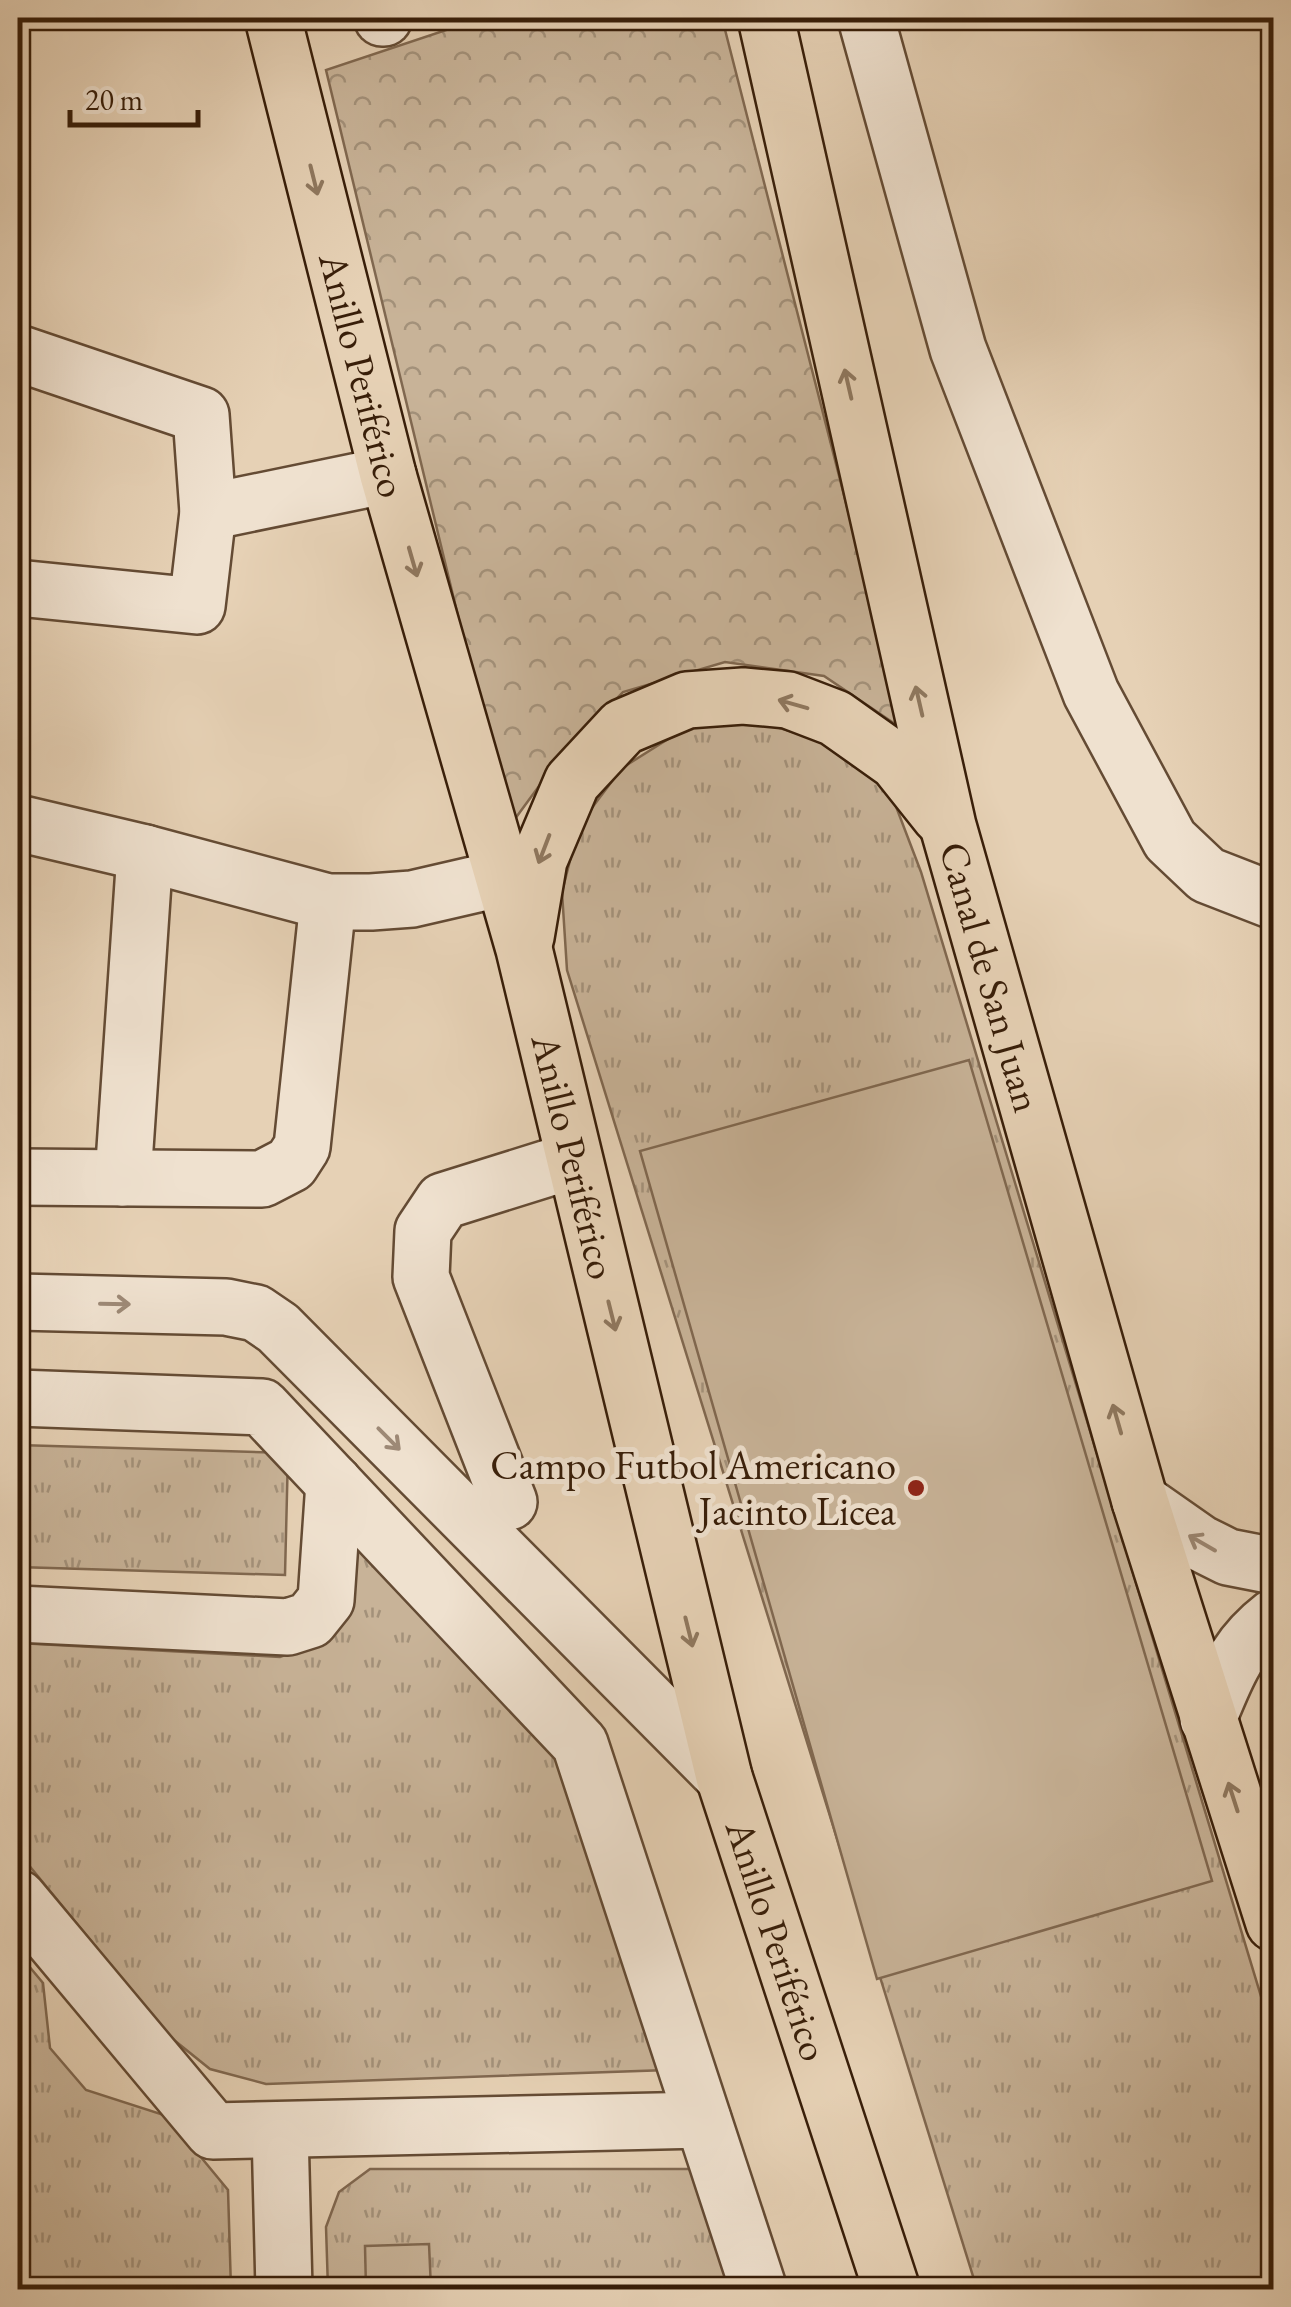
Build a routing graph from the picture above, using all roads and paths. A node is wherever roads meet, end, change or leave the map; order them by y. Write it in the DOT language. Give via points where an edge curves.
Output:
graph roads {
  1 [pos="273,18"];
  2 [pos="766,18"];
  3 [pos="866,18"];
  4 [pos="18,353"];
  5 [pos="388,475"];
  6 [pos="208,512"];
  7 [pos="18,588"];
  8 [pos="18,823"];
  9 [pos="948,826"];
  10 [pos="145,853"];
  11 [pos="503,878"];
  12 [pos="1274,901"];
  13 [pos="328,902"];
  14 [pos="524,949"];
  15 [pos="574,1160"];
  16 [pos="18,1177"];
  17 [pos="123,1178"];
  18 [pos="18,1302"];
  19 [pos="18,1398"];
  20 [pos="334,1483"];
  21 [pos="1140,1501"];
  22 [pos="508,1502"];
  23 [pos="1274,1566"];
  24 [pos="18,1614"];
  25 [pos="1274,1617"];
  26 [pos="1208,1719"];
  27 [pos="724,1777"];
  28 [pos="18,1898"];
  29 [pos="1274,1923"];
  30 [pos="704,2120"];
  31 [pos="280,2130"];
  32 [pos="284,2290"];
  33 [pos="759,2290"];
  34 [pos="892,2290"];
  1 -- 5 [label="main road, Anillo Periférico, one-way"];
  9 -- 2 [label="main road, Canal de San Juan, one-way"];
  3 -- 12 [label="street" via="958,349 1090,693 1170,840 1207,875"];
  4 -- 6 [label="street" via="200,415"];
  5 -- 6 [label="street"];
  5 -- 11 [label="main road, Anillo Periférico, one-way"];
  6 -- 7 [label="street" via="196,606"];
  8 -- 10 [label="street"];
  9 -- 14 [label="main road, one-way" via="897,762 835,718 788,700 688,700 623,727 572,782 539,860"];
  21 -- 9 [label="main road, Canal de San Juan, one-way"];
  10 -- 13 [label="street"];
  10 -- 17 [label="street"];
  11 -- 13 [label="street" via="412,898"];
  11 -- 14 [label="main road, Anillo Periférico"];
  13 -- 17 [label="street" via="302,1148 291,1164 262,1179"];
  14 -- 15 [label="main road, Anillo Periférico"];
  15 -- 22 [label="street" via="443,1201 423,1231 422,1277"];
  15 -- 27 [label="main road, Anillo Periférico, one-way"];
  16 -- 17 [label="street"];
  18 -- 27 [label="street, one-way" via="256,1313"];
  19 -- 20 [label="street" via="262,1408"];
  20 -- 24 [label="street" via="326,1600 310,1620 288,1627"];
  20 -- 30 [label="street" via="580,1744"];
  23 -- 21 [label="street, one-way" via="1228,1557"];
  21 -- 26 [label="main road, Canal de San Juan"];
  25 -- 26 [label="street" via="1235,1656"];
  29 -- 26 [label="main road, Canal de San Juan, one-way"];
  27 -- 34 [label="main road, Anillo Periférico"];
  28 -- 31 [label="street" via="213,2132"];
  30 -- 31 [label="street"];
  30 -- 33 [label="street"];
  31 -- 32 [label="street"];
}
